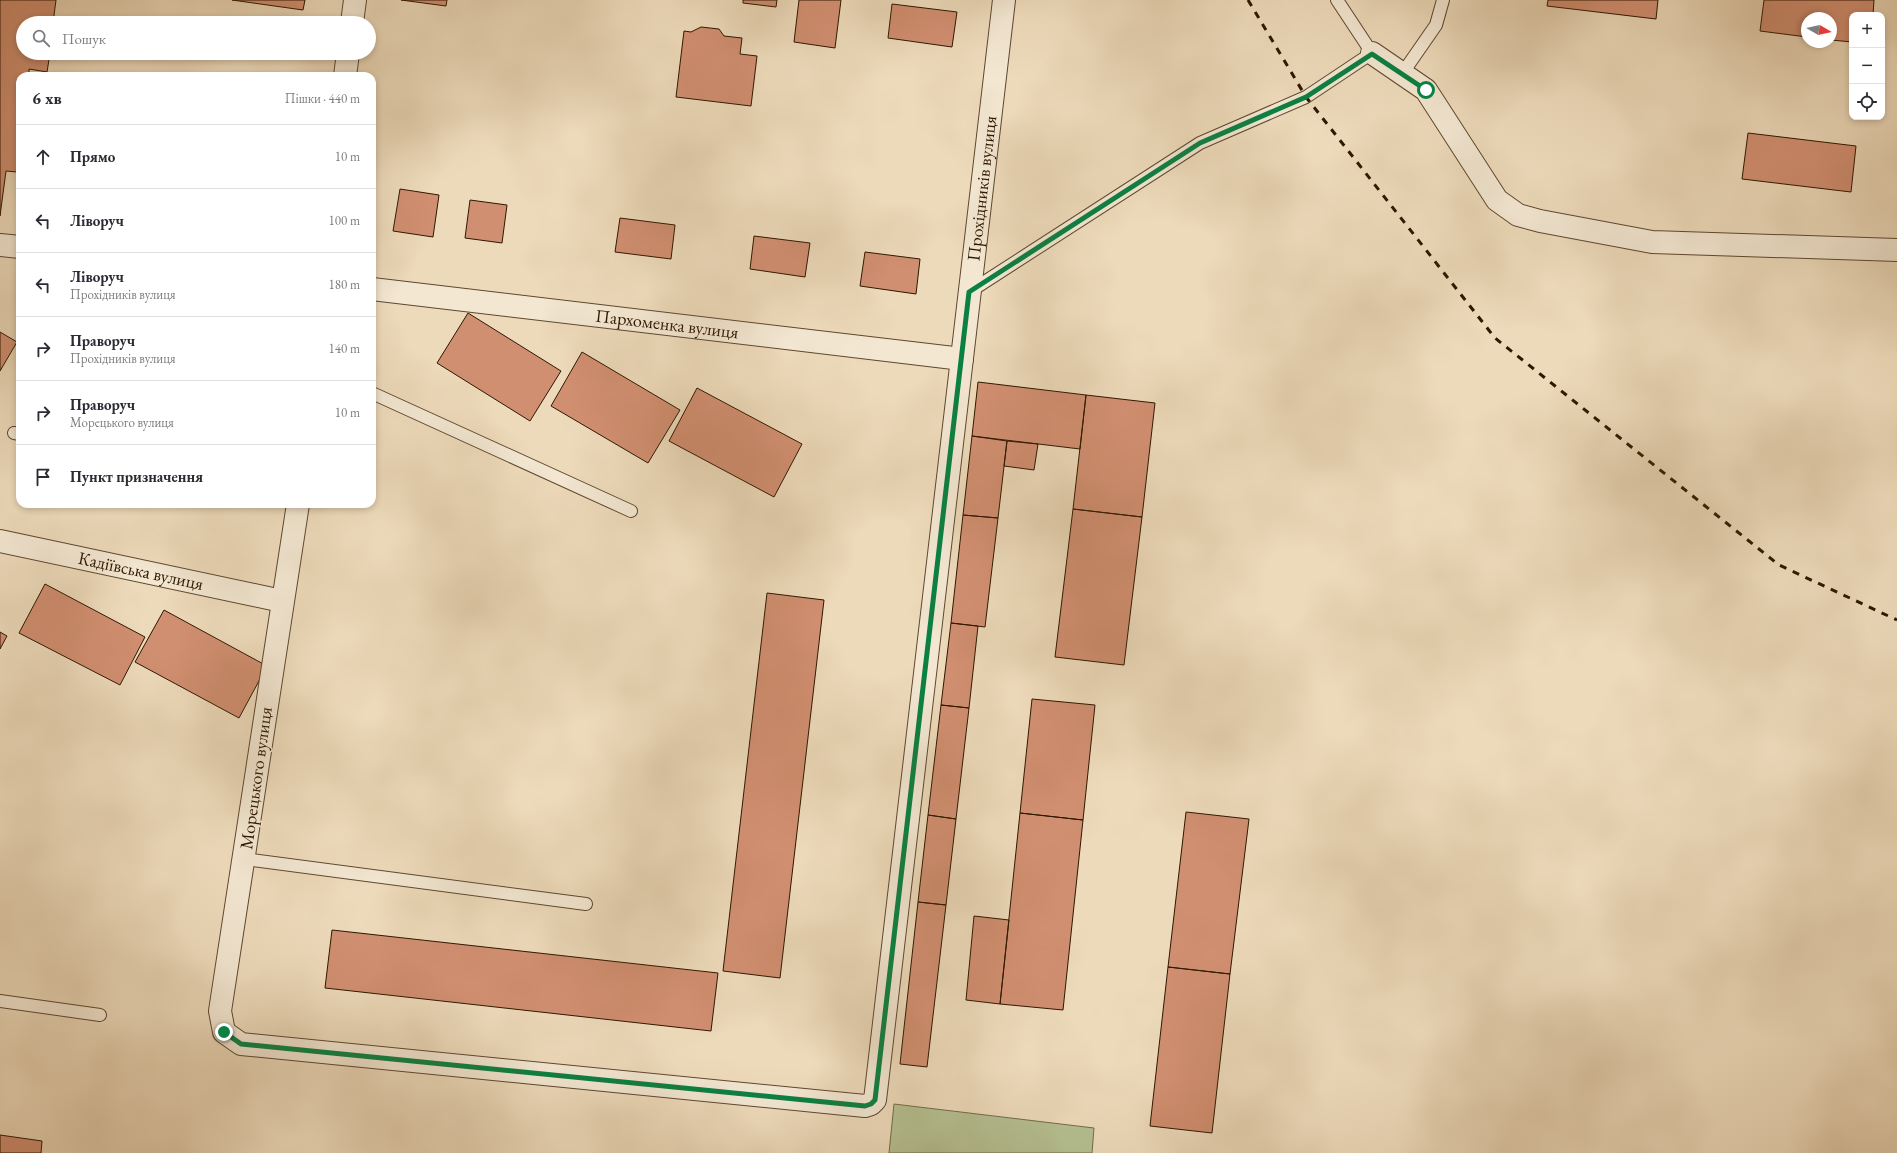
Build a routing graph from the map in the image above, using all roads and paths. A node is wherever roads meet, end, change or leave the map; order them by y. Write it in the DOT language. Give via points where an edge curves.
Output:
graph roads {
  1 [pos="355,0"];
  2 [pos="1004,0"];
  3 [pos="1337,0"];
  4 [pos="1442,0"];
  5 [pos="353,16"];
  6 [pos="1372,54"];
  7 [pos="347,60"];
  8 [pos="346,72"];
  9 [pos="1402,74"];
  10 [pos="0,245"];
  11 [pos="16,247"];
  12 [pos="1897,250"];
  13 [pos="376,290"];
  14 [pos="969,292"];
  15 [pos="962,359"];
  16 [pos="376,395"];
  17 [pos="297,508"];
  18 [pos="631,511"];
  19 [pos="0,541"];
  20 [pos="282,601"];
  21 [pos="244,859"];
  22 [pos="586,904"];
  23 [pos="0,1002"];
  24 [pos="100,1015"];
  25 [pos="241,1044"];
  1 -- 5 [label="street"];
  2 -- 14 [label="street, Прохідників вулиця"];
  3 -- 6 [label="lane"];
  4 -- 9 [label="lane" via="1436,25"];
  6 -- 9 [label="street"];
  6 -- 14 [label="lane" via="1306,97 1200,143"];
  7 -- 8 [label="street"];
  9 -- 12 [label="street" via="1426,90 1497,200 1518,215 1652,242"];
  10 -- 11 [label="street"];
  13 -- 15 [label="street, Пархоменка вулиця"];
  14 -- 15 [label="street, Прохідників вулиця"];
  15 -- 25 [label="street, Прохідників вулиця" via="875,1100 871,1104 865,1106"];
  16 -- 18 [label="lane"];
  17 -- 20 [label="street, Морецького вулиця"];
  19 -- 20 [label="street, Кадіївська вулиця"];
  20 -- 21 [label="street, Морецького вулиця"];
  21 -- 22 [label="lane"];
  21 -- 25 [label="street, Морецького вулиця" via="220,1012 224,1032"];
  23 -- 24 [label="lane"];
}
